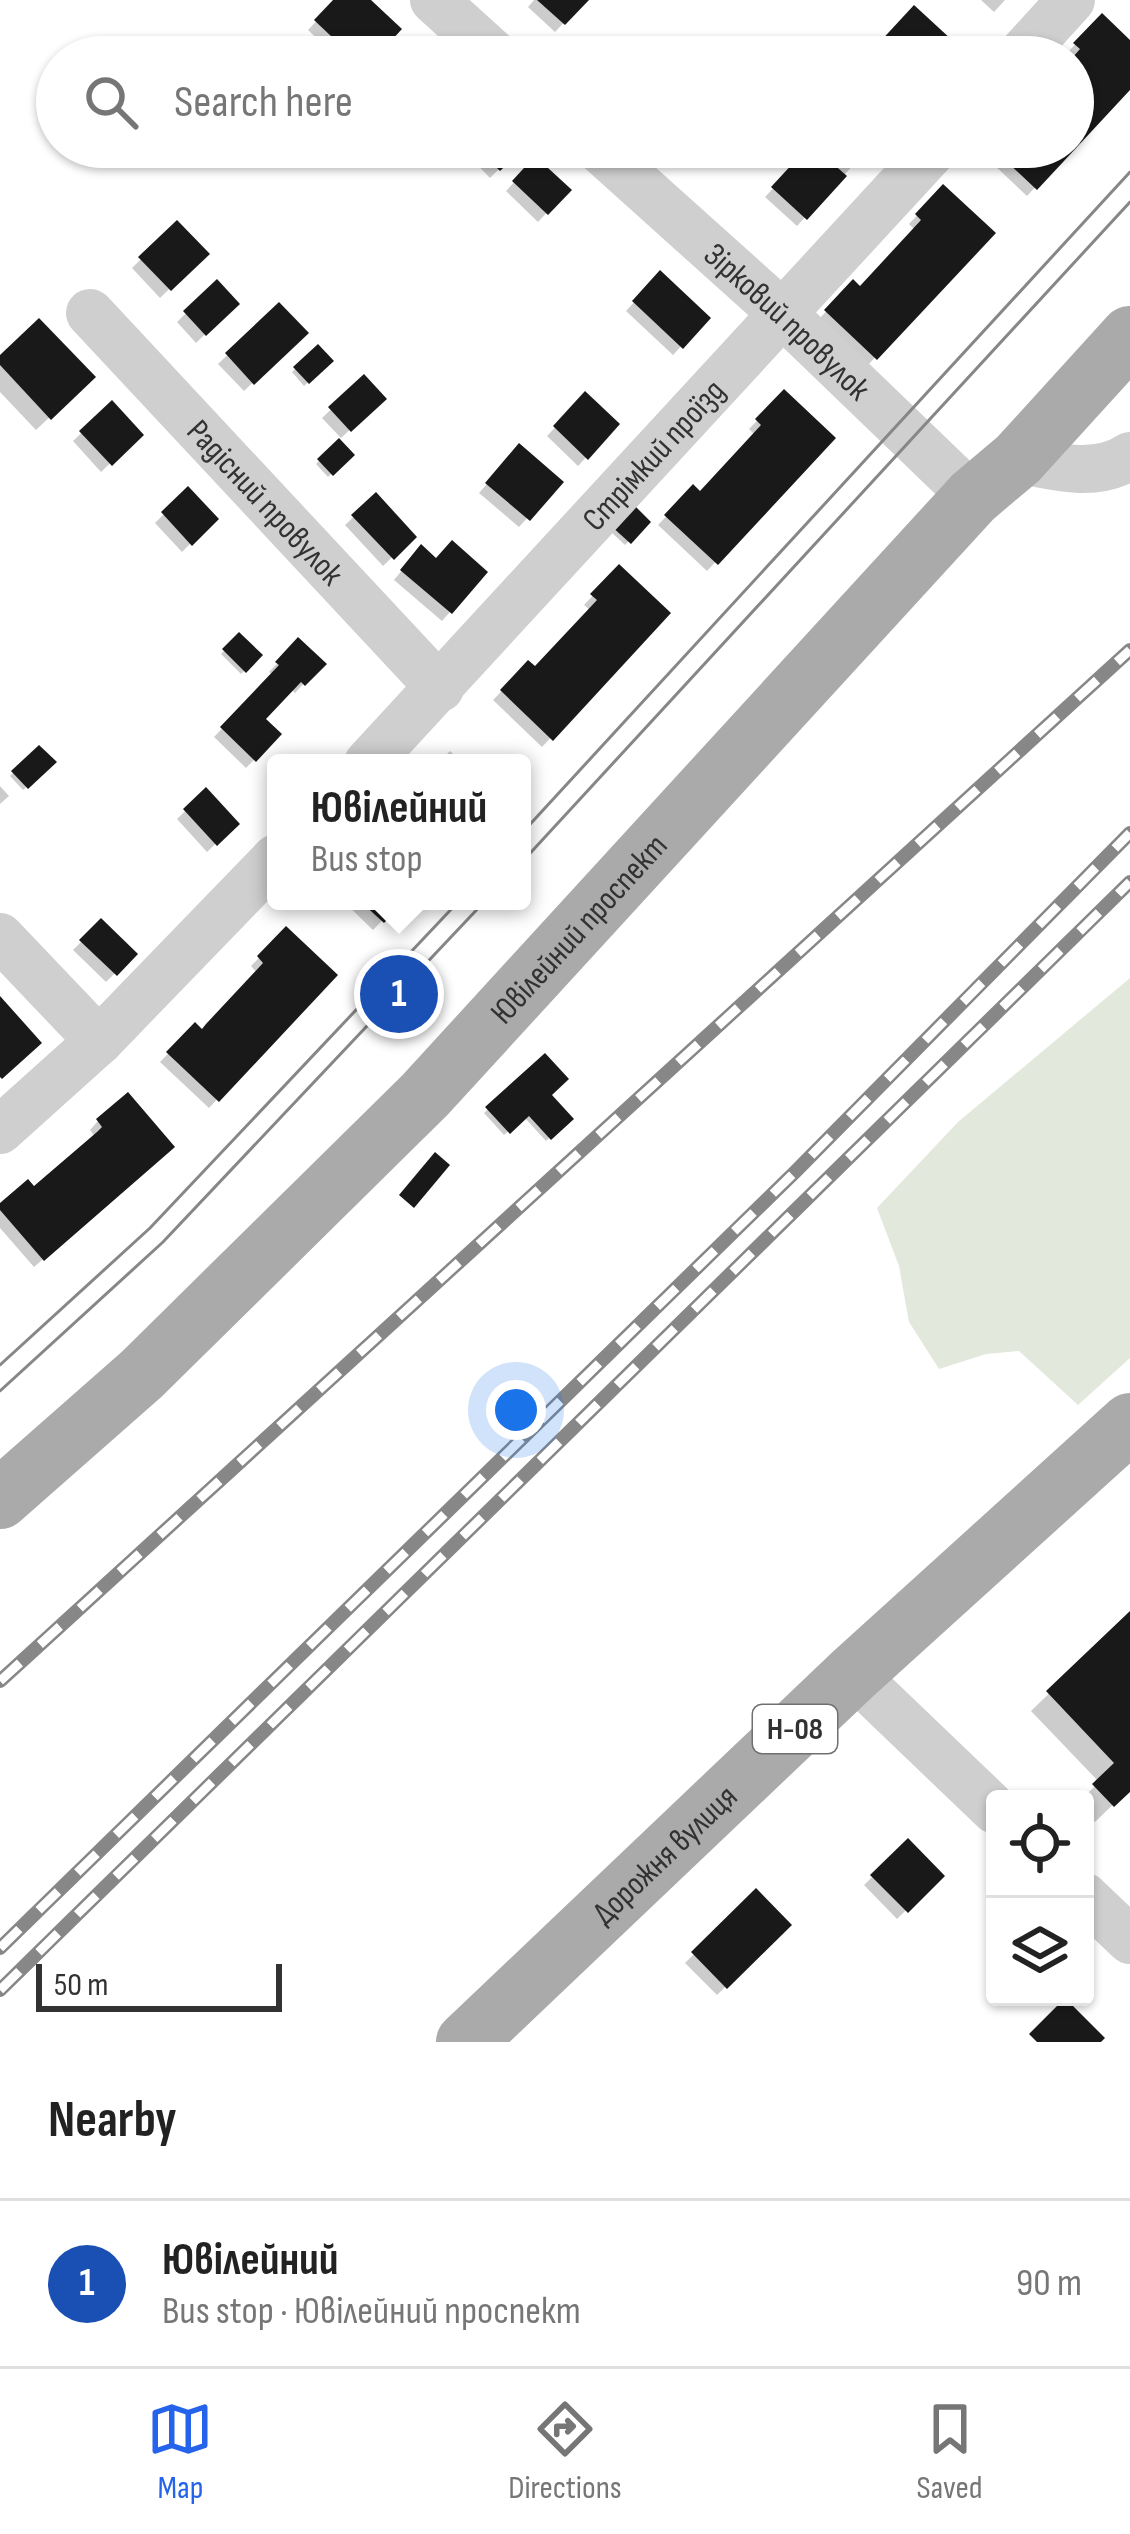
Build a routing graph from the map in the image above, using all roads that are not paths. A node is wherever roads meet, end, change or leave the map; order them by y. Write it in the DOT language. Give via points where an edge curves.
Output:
graph roads {
  1 [pos="434,0"];
  2 [pos="1071,0"];
  3 [pos="474,36"];
  4 [pos="1038,36"];
  5 [pos="620,168"];
  6 [pos="917,168"];
  7 [pos="90,313"];
  8 [pos="783,314"];
  9 [pos="1130,336"];
  10 [pos="1130,456"];
  11 [pos="1018,458"];
  12 [pos="973,497"];
  13 [pos="440,688"];
  14 [pos="377,754"];
  15 [pos="267,867"];
  16 [pos="0,937"];
  17 [pos="99,1042"];
  18 [pos="0,1130"];
  19 [pos="1130,1423"];
  20 [pos="0,1499"];
  21 [pos="853,1674"];
  22 [pos="986,1801"];
  23 [pos="1086,1898"];
  24 [pos="1130,1940"];
  25 [pos="466,2042"];
  1 -- 3 [label="street"];
  2 -- 4 [label="street"];
  5 -- 8 [label="street, Зірковий провулок"];
  6 -- 8 [label="street, Стрімкий проїзд"];
  7 -- 13 [label="street, Радісний провулок"];
  8 -- 12 [label="street, Зірковий провулок"];
  8 -- 13 [label="street, Стрімкий проїзд"];
  9 -- 11 [label="main road, Ювілейний проспект"];
  10 -- 11 [label="street" via="1112,469"];
  11 -- 12 [label="main road, Ювілейний проспект"];
  12 -- 20 [label="main road, Ювілейний проспект" via="424,1095 142,1374"];
  13 -- 14 [label="street, Стрімкий проїзд"];
  15 -- 17 [label="street"];
  16 -- 17 [label="street"];
  17 -- 18 [label="street"];
  19 -- 21 [label="main road, Дорожня вулиця / Н-08"];
  21 -- 22 [label="street"];
  21 -- 25 [label="main road, Дорожня вулиця / Н-08"];
  23 -- 24 [label="street"];
}
